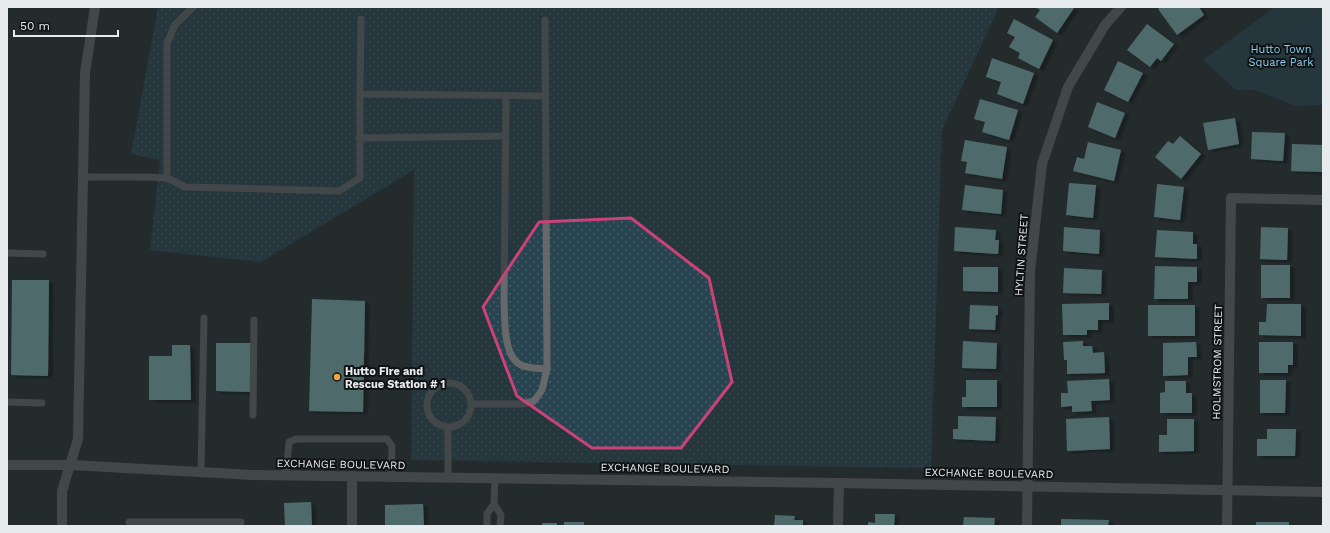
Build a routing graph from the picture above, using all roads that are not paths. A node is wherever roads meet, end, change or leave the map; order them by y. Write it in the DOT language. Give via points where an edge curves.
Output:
graph roads {
  1 [pos="95,7"];
  2 [pos="193,7"];
  3 [pos="1121,7"];
  4 [pos="361,19"];
  5 [pos="545,20"];
  6 [pos="360,94"];
  7 [pos="506,96"];
  8 [pos="545,96"];
  9 [pos="506,136"];
  10 [pos="359,138"];
  11 [pos="83,178"];
  12 [pos="167,178"];
  13 [pos="1323,200"];
  14 [pos="7,253"];
  15 [pos="43,254"];
  16 [pos="204,318"];
  17 [pos="254,320"];
  18 [pos="547,368"];
  19 [pos="7,402"];
  20 [pos="42,403"];
  21 [pos="472,404"];
  22 [pos="253,415"];
  23 [pos="448,428"];
  24 [pos="7,465"];
  25 [pos="71,465"];
  26 [pos="201,472"];
  27 [pos="286,475"];
  28 [pos="352,476"];
  29 [pos="391,476"];
  30 [pos="448,477"];
  31 [pos="495,478"];
  32 [pos="839,482"];
  33 [pos="1028,486"];
  34 [pos="1227,490"];
  35 [pos="1323,492"];
  36 [pos="494,504"];
  37 [pos="129,522"];
  38 [pos="241,522"];
  39 [pos="62,526"];
  40 [pos="352,526"];
  41 [pos="487,526"];
  42 [pos="500,526"];
  43 [pos="838,526"];
  44 [pos="1027,526"];
  45 [pos="1227,526"];
  1 -- 11 [label="street" via="85,73"];
  2 -- 12 [label="lane" via="175,25 167,43"];
  3 -- 33 [label="street, HYLTIN STREET" via="1105,25 1068,87 1042,164 1030,272"];
  4 -- 6 [label="lane"];
  5 -- 8 [label="lane"];
  6 -- 7 [label="lane"];
  6 -- 10 [label="lane"];
  7 -- 8 [label="lane"];
  7 -- 9 [label="lane"];
  8 -- 18 [label="lane"];
  9 -- 10 [label="lane"];
  9 -- 18 [label="lane" via="506,334 510,354 518,364"];
  10 -- 12 [label="lane" via="360,178 339,191 185,187"];
  11 -- 12 [label="lane"];
  11 -- 25 [label="street" via="78,439"];
  13 -- 34 [label="street, HOLMSTROM STREET" via="1231,198"];
  14 -- 15 [label="lane"];
  16 -- 26 [label="lane"];
  17 -- 22 [label="lane"];
  18 -- 21 [label="lane" via="542,390 534,401 523,404"];
  19 -- 20 [label="lane"];
  21 -- 23 [label="lane" via="471,412 462,424"];
  21 -- 23 [label="lane" via="461,386 447,383 434,389 427,402 430,416 435,422"];
  23 -- 30 [label="lane"];
  24 -- 25 [label="street, EXCHANGE BOULEVARD"];
  25 -- 26 [label="street, EXCHANGE BOULEVARD"];
  25 -- 39 [label="street" via="62,491"];
  26 -- 27 [label="street, EXCHANGE BOULEVARD"];
  27 -- 28 [label="street, EXCHANGE BOULEVARD"];
  27 -- 29 [label="lane" via="289,442 296,439 387,439 392,446"];
  28 -- 29 [label="street, EXCHANGE BOULEVARD"];
  28 -- 40 [label="street"];
  29 -- 30 [label="street, EXCHANGE BOULEVARD"];
  30 -- 31 [label="street, EXCHANGE BOULEVARD"];
  31 -- 32 [label="street, EXCHANGE BOULEVARD"];
  31 -- 36 [label="lane"];
  32 -- 33 [label="street, EXCHANGE BOULEVARD"];
  32 -- 43 [label="street"];
  33 -- 34 [label="street, EXCHANGE BOULEVARD"];
  33 -- 44 [label="street, HYLTIN STREET"];
  34 -- 35 [label="street, EXCHANGE BOULEVARD"];
  34 -- 45 [label="street, HOLMSTROM STREET"];
  36 -- 41 [label="lane" via="487,514"];
  36 -- 42 [label="lane" via="501,514"];
  37 -- 38 [label="lane"];
}
